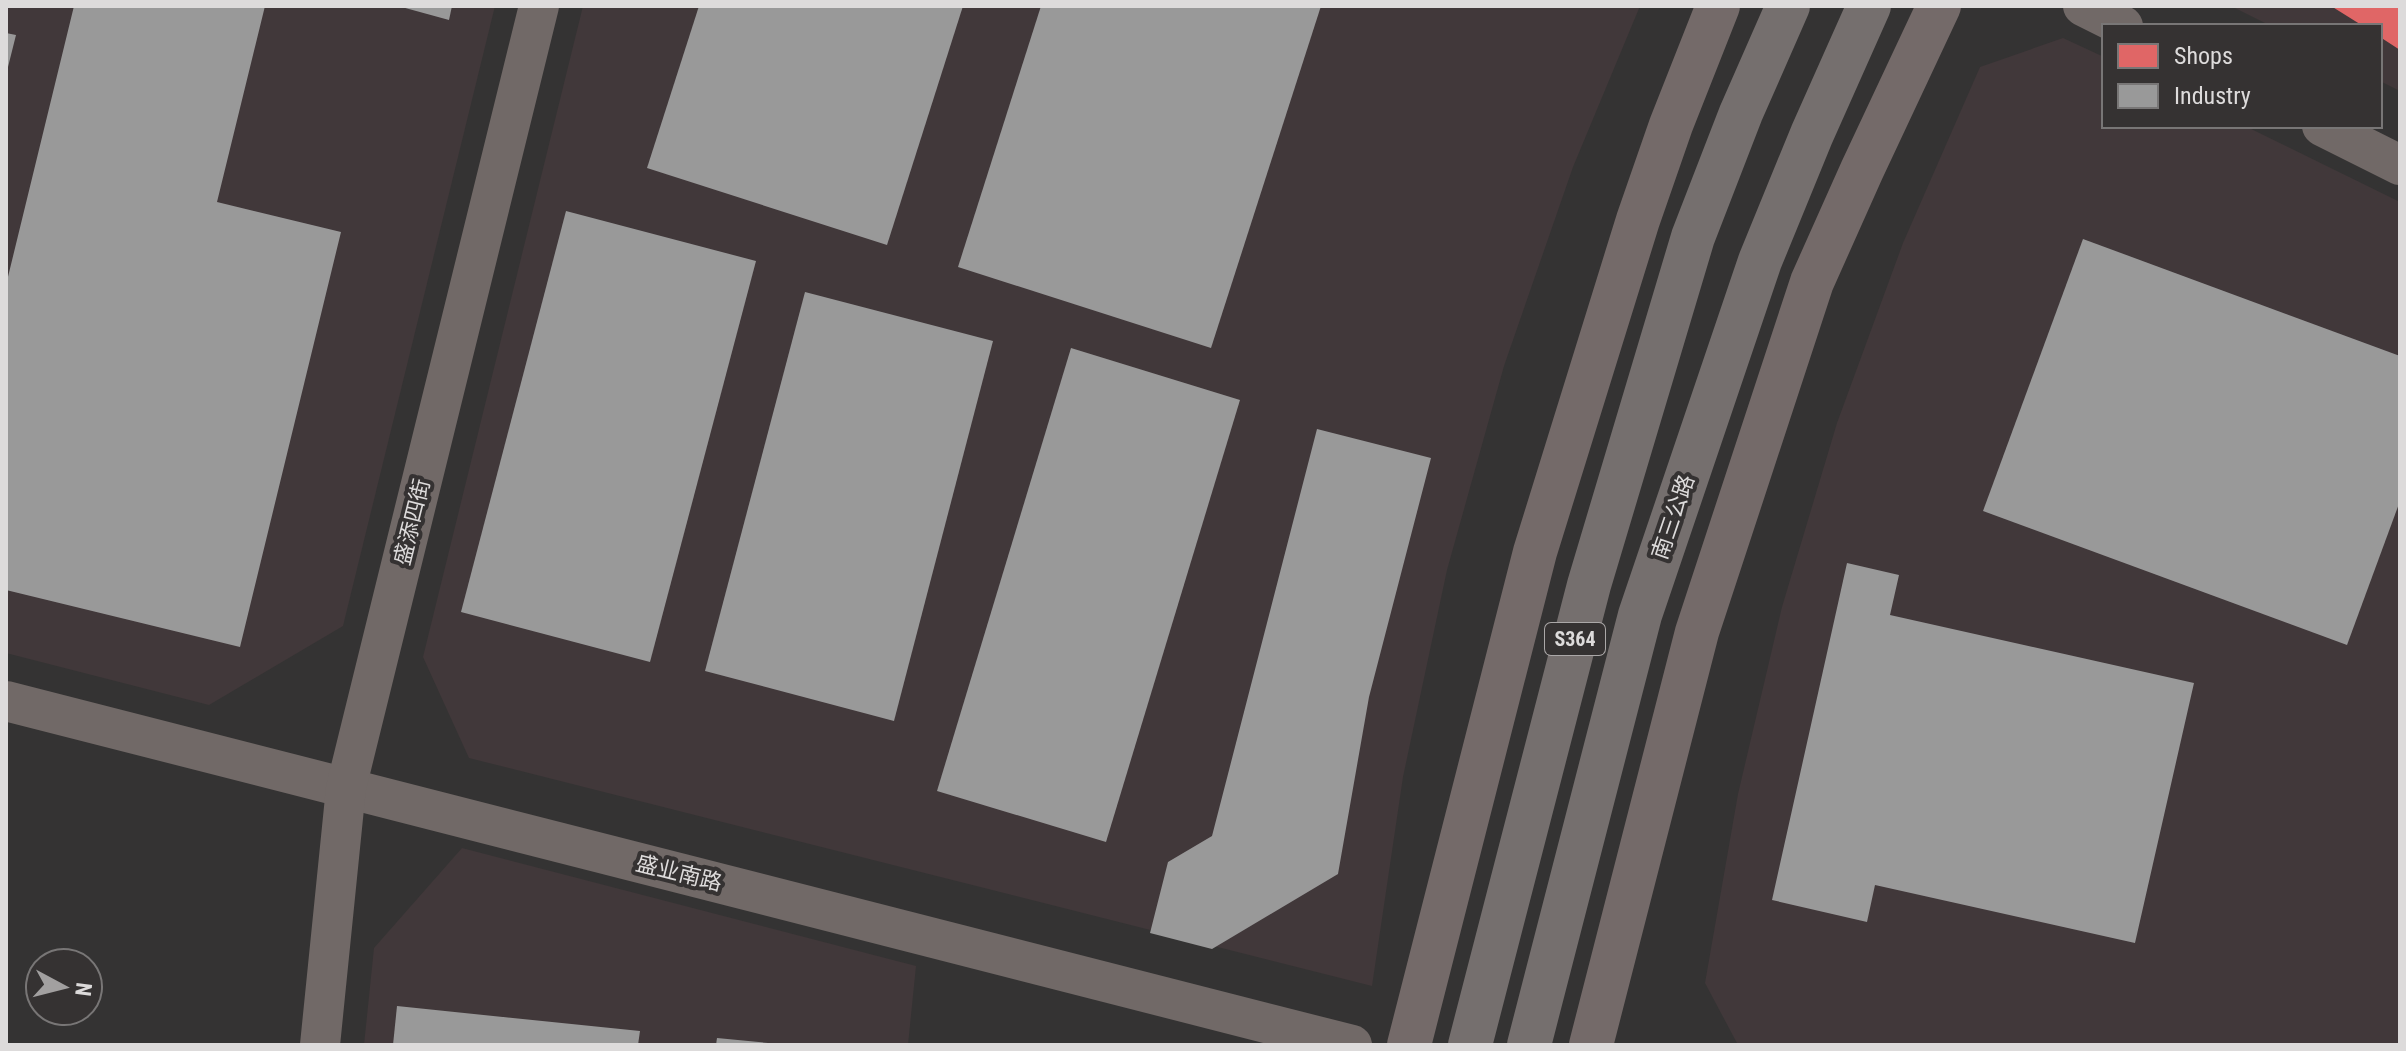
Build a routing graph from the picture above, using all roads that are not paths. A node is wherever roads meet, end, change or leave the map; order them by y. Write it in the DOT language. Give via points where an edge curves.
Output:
graph roads {
  1 [pos="539,6"];
  2 [pos="1718,6"];
  3 [pos="1788,6"];
  4 [pos="1869,6"];
  5 [pos="1939,6"];
  6 [pos="2083,6"];
  7 [pos="2119,24"];
  8 [pos="2326,128"];
  9 [pos="2400,165"];
  10 [pos="6,701"];
  11 [pos="346,788"];
  12 [pos="320,1045"];
  13 [pos="1352,1045"];
  14 [pos="1409,1045"];
  15 [pos="1470,1045"];
  16 [pos="1529,1045"];
  17 [pos="1591,1045"];
  1 -- 11 [label="street, 盛添四街"];
  2 -- 14 [label="street" via="1638,220 1535,552"];
  3 -- 15 [label="highway, S364" via="1693,237 1589,585"];
  4 -- 16 [label="highway, 南三公路 / S364" via="1760,261 1640,615"];
  5 -- 17 [label="street" via="1812,282 1697,632"];
  6 -- 7 [label="street"];
  8 -- 9 [label="street"];
  10 -- 11 [label="street, 盛业南路"];
  11 -- 12 [label="street, 盛添四街"];
  11 -- 13 [label="street, 盛业南路"];
}
